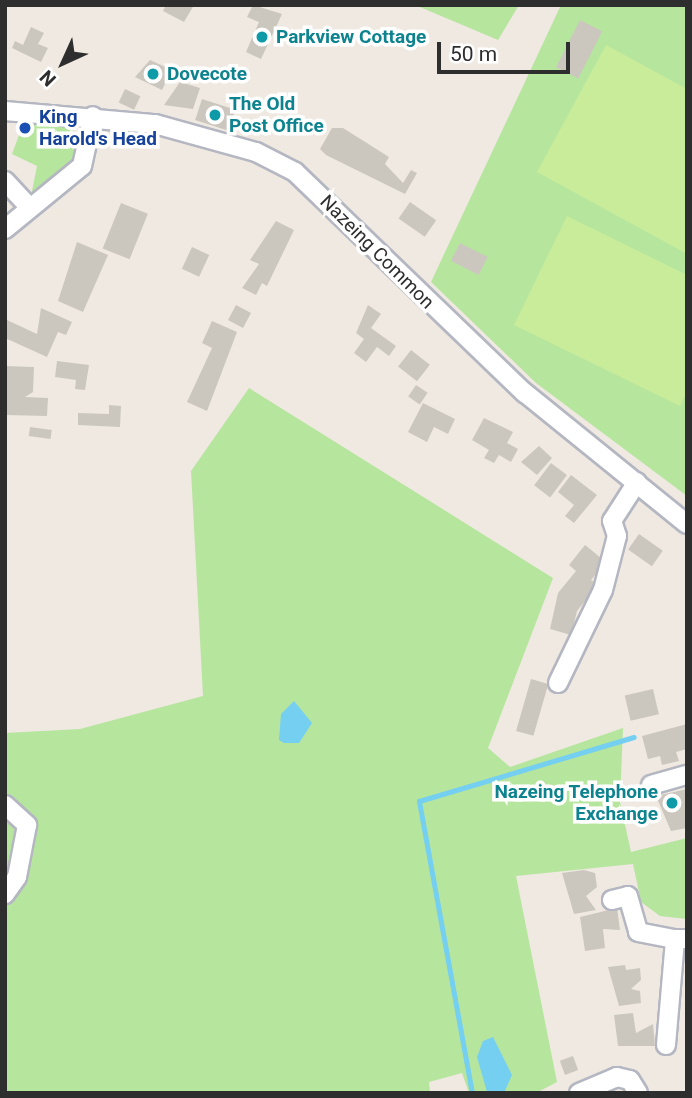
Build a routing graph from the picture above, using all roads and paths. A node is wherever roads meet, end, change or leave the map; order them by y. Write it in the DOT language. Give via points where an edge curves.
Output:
graph roads {
  1 [pos="5,111"];
  2 [pos="93,116"];
  3 [pos="5,181"];
  4 [pos="29,207"];
  5 [pos="5,229"];
  6 [pos="637,482"];
  7 [pos="687,524"];
  8 [pos="558,683"];
  9 [pos="687,775"];
  10 [pos="651,785"];
  11 [pos="5,805"];
  12 [pos="5,894"];
  13 [pos="612,900"];
  14 [pos="681,939"];
  15 [pos="666,1045"];
  16 [pos="579,1093"];
  17 [pos="638,1093"];
  1 -- 2 [label="street, Nazeing Common"];
  2 -- 4 [label="street" via="82,166"];
  2 -- 6 [label="street, Nazeing Common" via="210,137 295,172 478,350"];
  3 -- 4 [label="street"];
  4 -- 5 [label="street"];
  6 -- 7 [label="street, Nazeing Common"];
  6 -- 8 [label="street" via="612,522 617,536 603,590"];
  9 -- 10 [label="street"];
  11 -- 12 [label="street" via="27,825 17,877"];
  13 -- 14 [label="street" via="628,896 638,932"];
  14 -- 15 [label="street"];
  16 -- 17 [label="street" via="617,1077 630,1080"];
}
